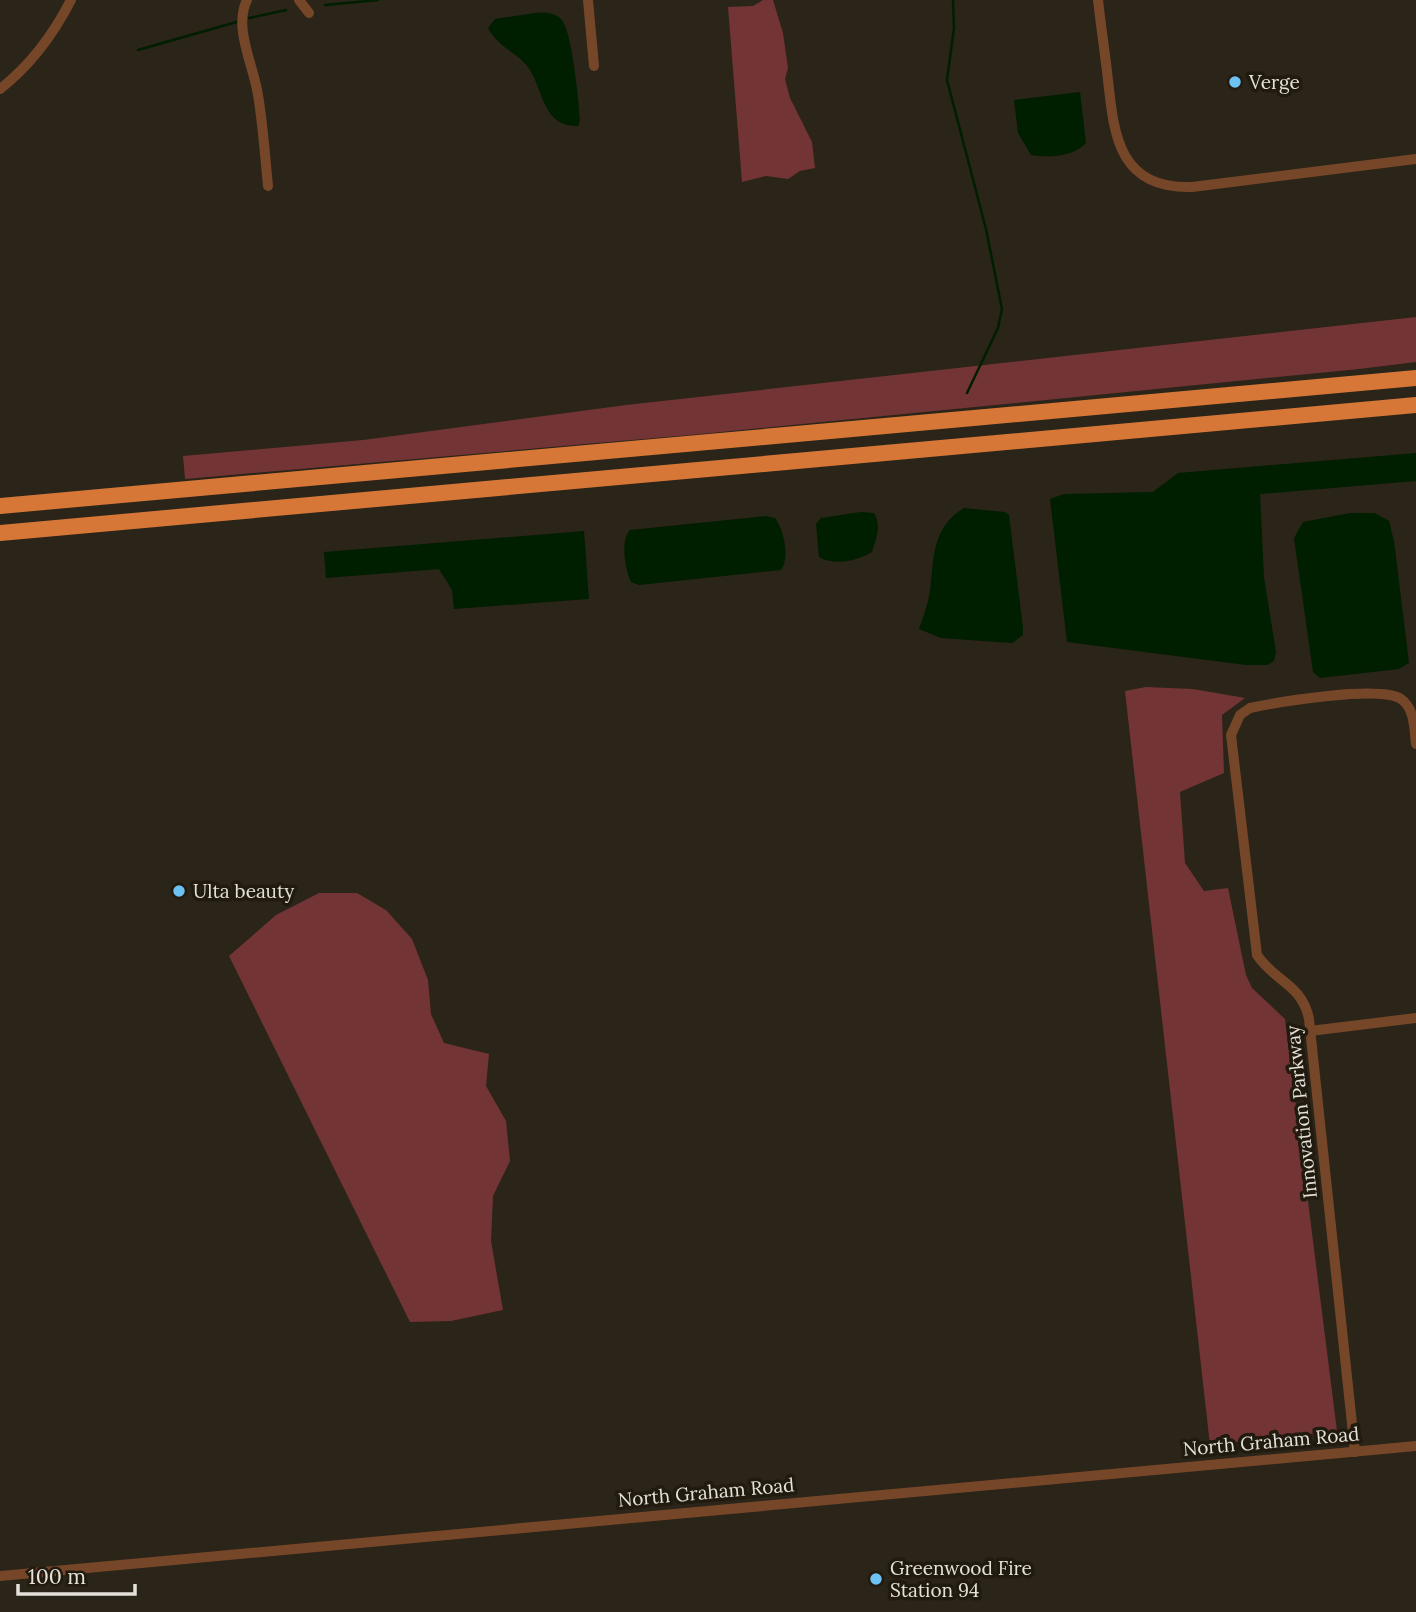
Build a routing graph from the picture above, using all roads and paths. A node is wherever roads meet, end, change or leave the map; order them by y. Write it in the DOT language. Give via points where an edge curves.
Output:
graph roads {
  1 [pos="71,0"];
  2 [pos="247,0"];
  3 [pos="299,0"];
  4 [pos="588,0"];
  5 [pos="1098,0"];
  6 [pos="309,13"];
  7 [pos="594,66"];
  8 [pos="0,89"];
  9 [pos="1416,159"];
  10 [pos="268,186"];
  11 [pos="1416,368"];
  12 [pos="1416,378"];
  13 [pos="1196,398"];
  14 [pos="1416,405"];
  15 [pos="1416,413"];
  16 [pos="1257,419"];
  17 [pos="0,506"];
  18 [pos="0,533"];
  19 [pos="1416,744"];
  20 [pos="1416,1018"];
  21 [pos="1310,1031"];
  22 [pos="1416,1446"];
  23 [pos="1355,1452"];
  24 [pos="0,1577"];
  1 -- 8 [label="street" via="52,36"];
  2 -- 10 [label="street" via="242,17 244,40 258,92"];
  3 -- 6 [label="street"];
  4 -- 7 [label="street"];
  5 -- 9 [label="street" via="1114,134 1126,159 1143,174 1167,185 1192,187"];
  11 -- 13 [label="highway"];
  12 -- 13 [label="highway"];
  13 -- 17 [label="highway"];
  14 -- 16 [label="highway"];
  15 -- 16 [label="highway"];
  16 -- 18 [label="highway"];
  19 -- 21 [label="street, Innovation Parkway" via="1407,705 1380,692 1250,708 1234,725 1232,743 1254,944 1263,964 1302,998"];
  20 -- 21 [label="street"];
  21 -- 23 [label="street, Innovation Parkway"];
  22 -- 23 [label="street, North Graham Road"];
  23 -- 24 [label="street, North Graham Road"];
}
